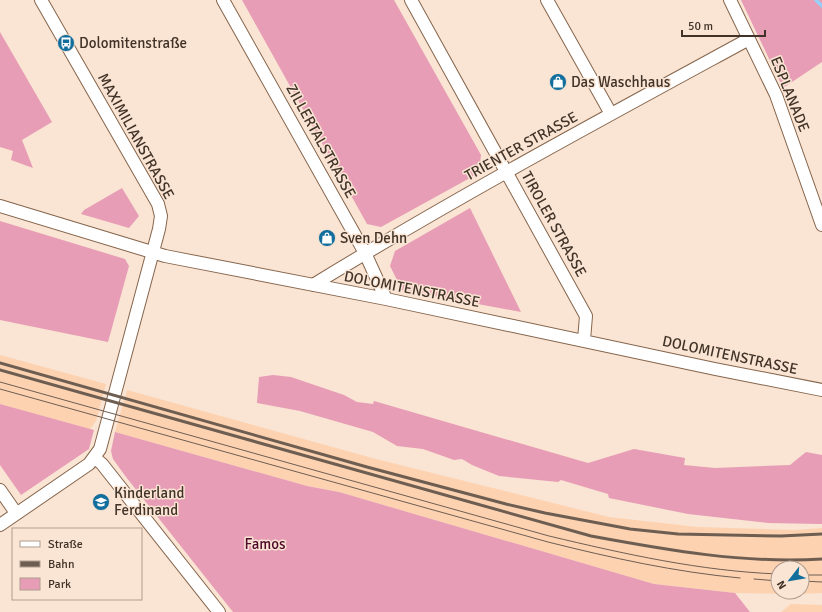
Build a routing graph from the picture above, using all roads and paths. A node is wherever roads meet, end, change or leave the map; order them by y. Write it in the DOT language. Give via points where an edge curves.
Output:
graph roads {
  1 [pos="41,0"];
  2 [pos="224,0"];
  3 [pos="410,0"];
  4 [pos="547,0"];
  5 [pos="730,0"];
  6 [pos="749,39"];
  7 [pos="611,114"];
  8 [pos="507,172"];
  9 [pos="0,206"];
  10 [pos="822,225"];
  11 [pos="153,252"];
  12 [pos="365,253"];
  13 [pos="313,285"];
  14 [pos="386,299"];
  15 [pos="584,340"];
  16 [pos="822,390"];
  17 [pos="95,458"];
  18 [pos="0,490"];
  19 [pos="16,513"];
  20 [pos="0,525"];
  21 [pos="219,612"];
  1 -- 11 [label="street, MAXIMILIANSTRASSE" via="158,204 161,216"];
  2 -- 12 [label="street, ZILLERTALSTRASSE"];
  3 -- 8 [label="street, TIROLER STRASSE"];
  4 -- 7 [label="street"];
  5 -- 6 [label="street, ESPLANADE"];
  6 -- 7 [label="street, TRIENTER STRASSE"];
  6 -- 10 [label="street, ESPLANADE" via="776,95"];
  7 -- 8 [label="street, TRIENTER STRASSE"];
  8 -- 12 [label="street, TRIENTER STRASSE"];
  8 -- 15 [label="street, TIROLER STRASSE" via="586,316"];
  9 -- 11 [label="street, DOLOMITENSTRASSE"];
  11 -- 13 [label="street, DOLOMITENSTRASSE"];
  11 -- 17 [label="street, MAXIMILIANSTRASSE" via="100,449"];
  12 -- 13 [label="street, TRIENTER STRASSE"];
  12 -- 14 [label="street, ZILLERTALSTRASSE"];
  13 -- 14 [label="street, DOLOMITENSTRASSE"];
  14 -- 15 [label="street, DOLOMITENSTRASSE"];
  15 -- 16 [label="street, DOLOMITENSTRASSE"];
  17 -- 19 [label="street"];
  17 -- 21 [label="street"];
  18 -- 19 [label="street"];
  19 -- 20 [label="street"];
}
